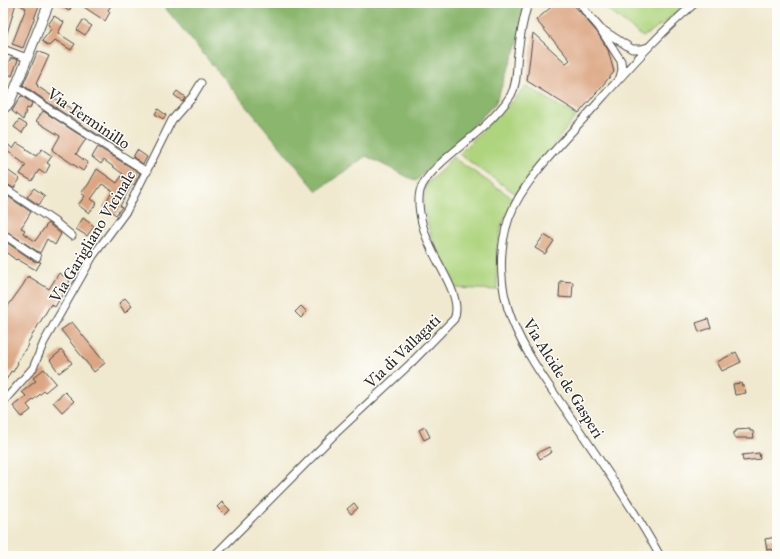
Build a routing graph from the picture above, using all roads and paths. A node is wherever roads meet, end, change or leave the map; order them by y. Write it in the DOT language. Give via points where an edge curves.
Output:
graph roads {
  1 [pos="49,3"];
  2 [pos="528,3"];
  3 [pos="580,3"];
  4 [pos="695,3"];
  5 [pos="599,27"];
  6 [pos="650,46"];
  7 [pos="3,49"];
  8 [pos="632,49"];
  9 [pos="27,58"];
  10 [pos="621,61"];
  11 [pos="634,62"];
  12 [pos="620,78"];
  13 [pos="201,83"];
  14 [pos="16,86"];
  15 [pos="3,109"];
  16 [pos="147,172"];
  17 [pos="3,188"];
  18 [pos="3,234"];
  19 [pos="72,236"];
  20 [pos="37,256"];
  21 [pos="3,402"];
  22 [pos="777,431"];
  23 [pos="777,454"];
  24 [pos="214,556"];
  25 [pos="660,556"];
  1 -- 9 [label="main road"];
  2 -- 24 [label="street, Via di Vallagati" via="521,31 516,81 510,95 481,129 428,177 420,192 424,232 455,299 457,310 454,319"];
  3 -- 5 [label="street"];
  4 -- 6 [label="street, Via Alcide de Gasperi"];
  5 -- 8 [label="street"];
  5 -- 10 [label="street"];
  6 -- 8 [label="street"];
  6 -- 11 [label="street, Via Alcide de Gasperi"];
  7 -- 9 [label="street"];
  8 -- 11 [label="street"];
  9 -- 14 [label="main road"];
  10 -- 11 [label="street"];
  10 -- 12 [label="street"];
  11 -- 12 [label="street, Via Alcide de Gasperi"];
  12 -- 25 [label="street, Via Alcide de Gasperi" via="522,192 510,217 504,239 503,286 511,319 526,350 640,520"];
  13 -- 16 [label="street, Via Garigliano Vicinale" via="172,120"];
  14 -- 15 [label="main road" via="9,104"];
  14 -- 16 [label="street, Via Terminillo"];
  16 -- 21 [label="street, Via Garigliano Vicinale" via="127,210 93,256 44,342 33,368"];
  17 -- 19 [label="street"];
  18 -- 20 [label="street"];
  22 -- 23 [label="street"];
}
